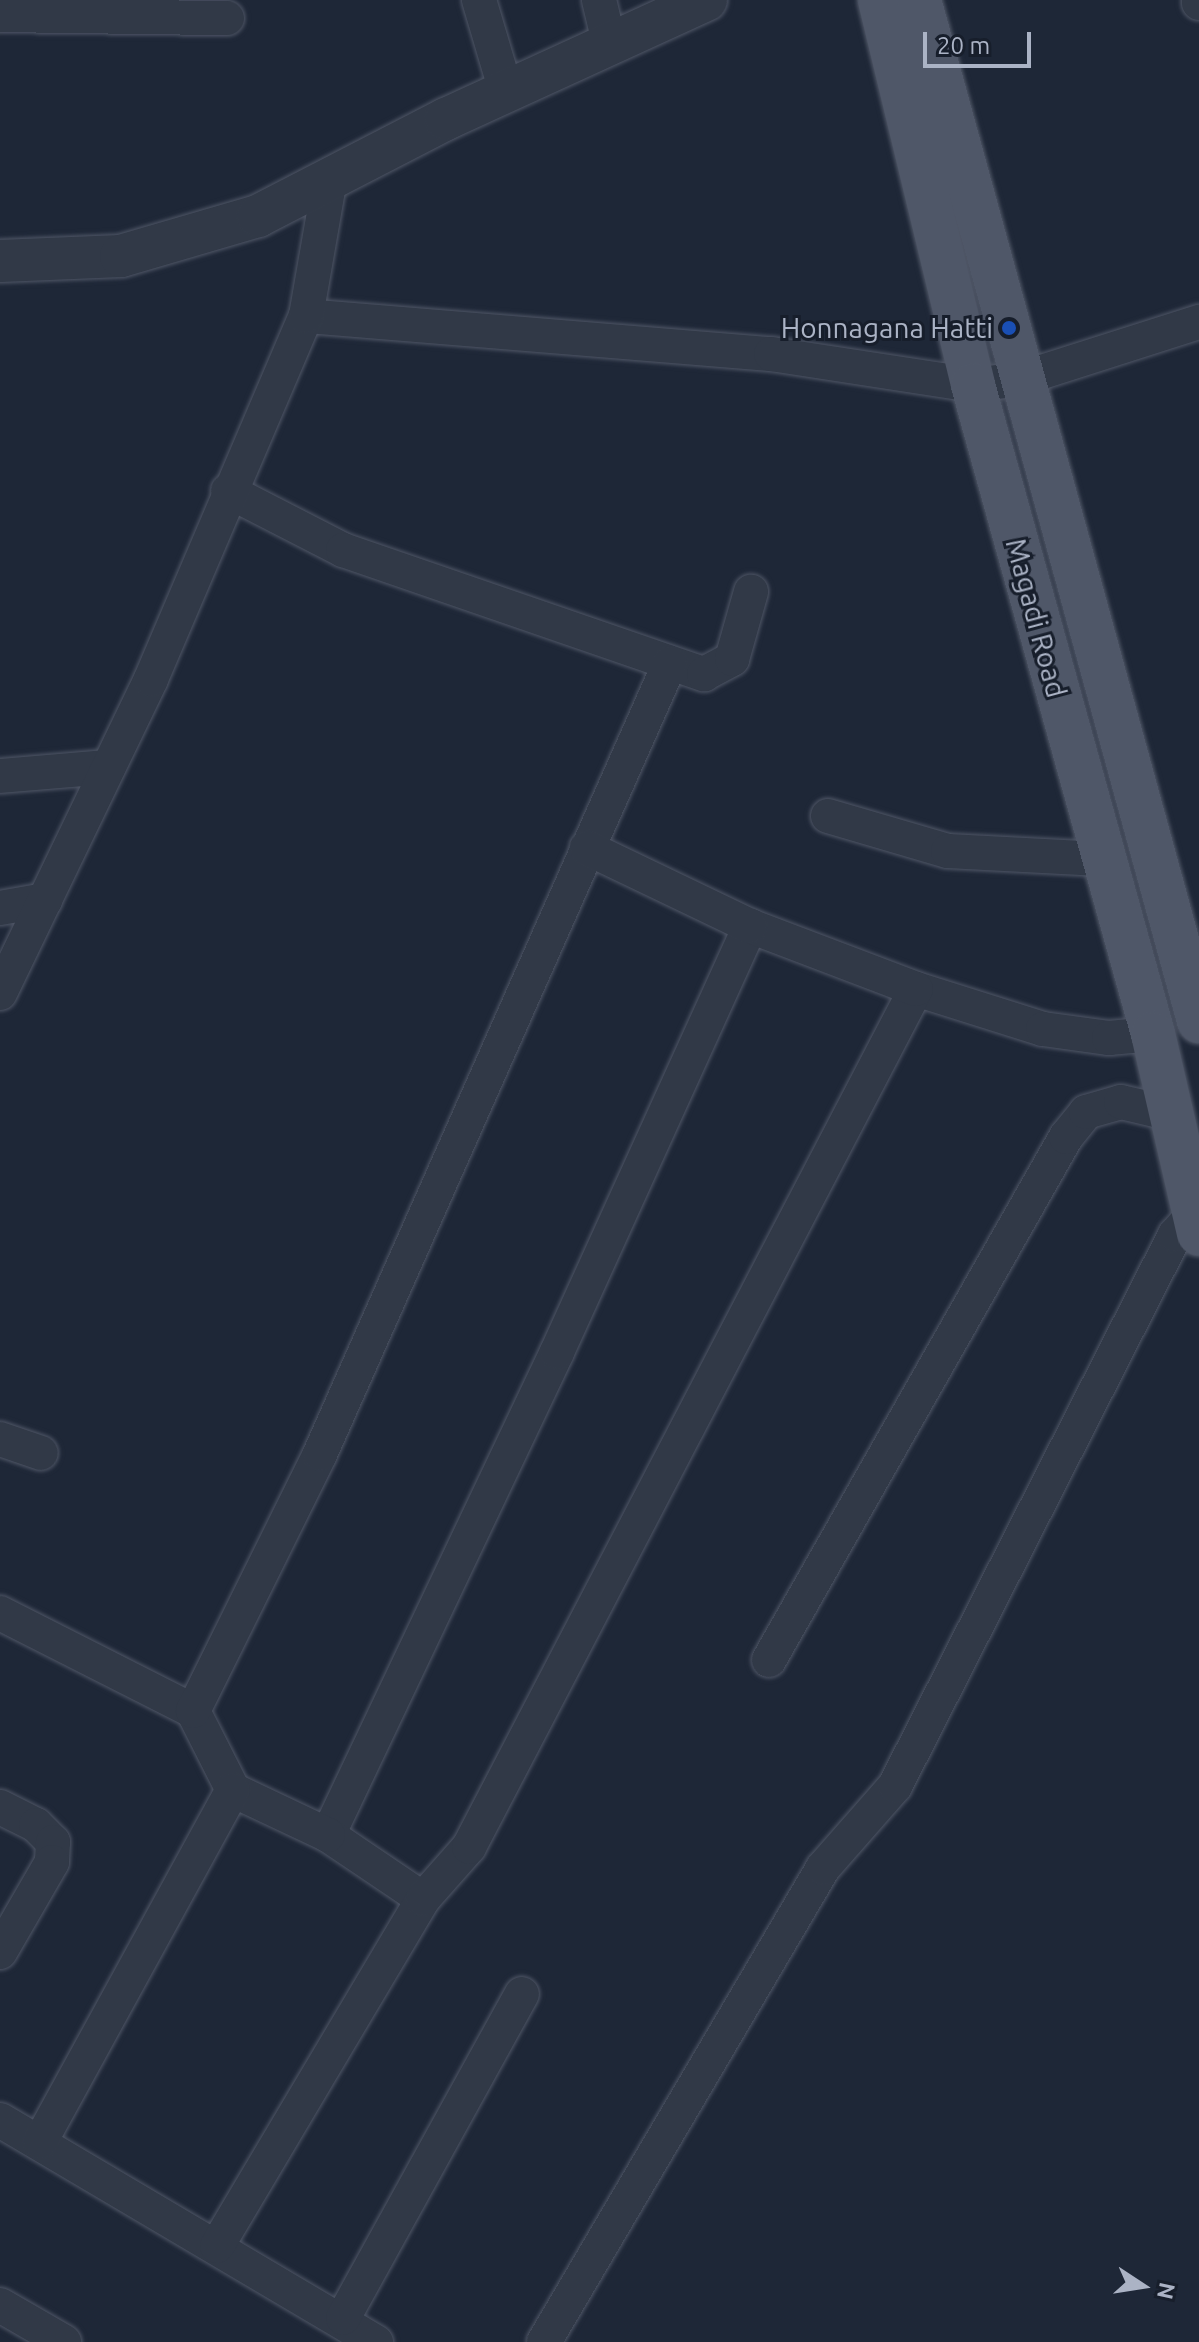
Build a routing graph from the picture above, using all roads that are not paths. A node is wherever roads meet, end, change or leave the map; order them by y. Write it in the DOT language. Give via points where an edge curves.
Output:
graph roads {
  1 [pos="479,0"];
  2 [pos="599,0"];
  3 [pos="706,0"];
  4 [pos="880,0"];
  5 [pos="919,0"];
  6 [pos="0,15"];
  7 [pos="227,18"];
  8 [pos="609,42"];
  9 [pos="506,91"];
  10 [pos="330,178"];
  11 [pos="0,261"];
  12 [pos="306,316"];
  13 [pos="1199,322"];
  14 [pos="1020,379"];
  15 [pos="973,385"];
  16 [pos="228,491"];
  17 [pos="751,592"];
  18 [pos="670,663"];
  19 [pos="108,767"];
  20 [pos="0,776"];
  21 [pos="828,816"];
  22 [pos="587,848"];
  23 [pos="1101,859"];
  24 [pos="45,900"];
  25 [pos="0,908"];
  26 [pos="750,926"];
  27 [pos="916,989"];
  28 [pos="0,993"];
  29 [pos="1199,1021"];
  30 [pos="1153,1034"];
  31 [pos="1172,1114"];
  32 [pos="1196,1224"];
  33 [pos="0,1439"];
  34 [pos="41,1453"];
  35 [pos="0,1613"];
  36 [pos="769,1660"];
  37 [pos="193,1711"];
  38 [pos="233,1790"];
  39 [pos="0,1807"];
  40 [pos="328,1835"];
  41 [pos="423,1899"];
  42 [pos="0,1952"];
  43 [pos="522,1994"];
  44 [pos="0,2120"];
  45 [pos="40,2142"];
  46 [pos="217,2246"];
  47 [pos="0,2305"];
  48 [pos="343,2318"];
  49 [pos="64,2342"];
  50 [pos="376,2342"];
  51 [pos="544,2342"];
  1 -- 9 [label="street"];
  2 -- 8 [label="street"];
  3 -- 8 [label="street"];
  4 -- 15 [label="main road, Magadi Road"];
  5 -- 14 [label="main road, Magadi Road"];
  6 -- 7 [label="street"];
  8 -- 9 [label="street"];
  9 -- 10 [label="street"];
  10 -- 11 [label="street" via="258,216 121,256"];
  10 -- 12 [label="street"];
  12 -- 15 [label="street" via="771,354"];
  12 -- 16 [label="street"];
  13 -- 14 [label="street"];
  14 -- 15 [label="street"];
  14 -- 29 [label="main road, Magadi Road"];
  15 -- 23 [label="main road, Magadi Road"];
  16 -- 18 [label="street" via="343,550"];
  16 -- 19 [label="street"];
  17 -- 18 [label="street" via="732,659 704,674"];
  18 -- 22 [label="street"];
  19 -- 20 [label="street"];
  19 -- 24 [label="street"];
  21 -- 23 [label="street" via="948,851"];
  22 -- 26 [label="street"];
  22 -- 37 [label="street" via="320,1454"];
  23 -- 30 [label="main road, Magadi Road"];
  24 -- 25 [label="street"];
  24 -- 28 [label="street"];
  26 -- 27 [label="street"];
  26 -- 40 [label="street" via="557,1352"];
  27 -- 30 [label="street" via="1043,1029 1109,1038"];
  27 -- 41 [label="street" via="469,1847"];
  30 -- 31 [label="main road, Magadi Road"];
  31 -- 32 [label="main road, Magadi Road"];
  31 -- 36 [label="street" via="1121,1102 1086,1112 1066,1137"];
  32 -- 51 [label="street" via="1175,1235 895,1786 823,1868"];
  33 -- 34 [label="street"];
  35 -- 37 [label="street"];
  37 -- 38 [label="street"];
  38 -- 40 [label="street"];
  38 -- 45 [label="street"];
  39 -- 42 [label="street" via="36,1825 53,1842 52,1862"];
  40 -- 41 [label="street"];
  41 -- 46 [label="street"];
  43 -- 48 [label="street"];
  44 -- 45 [label="street"];
  45 -- 46 [label="street"];
  46 -- 48 [label="street"];
  47 -- 49 [label="street"];
  48 -- 50 [label="street"];
}
